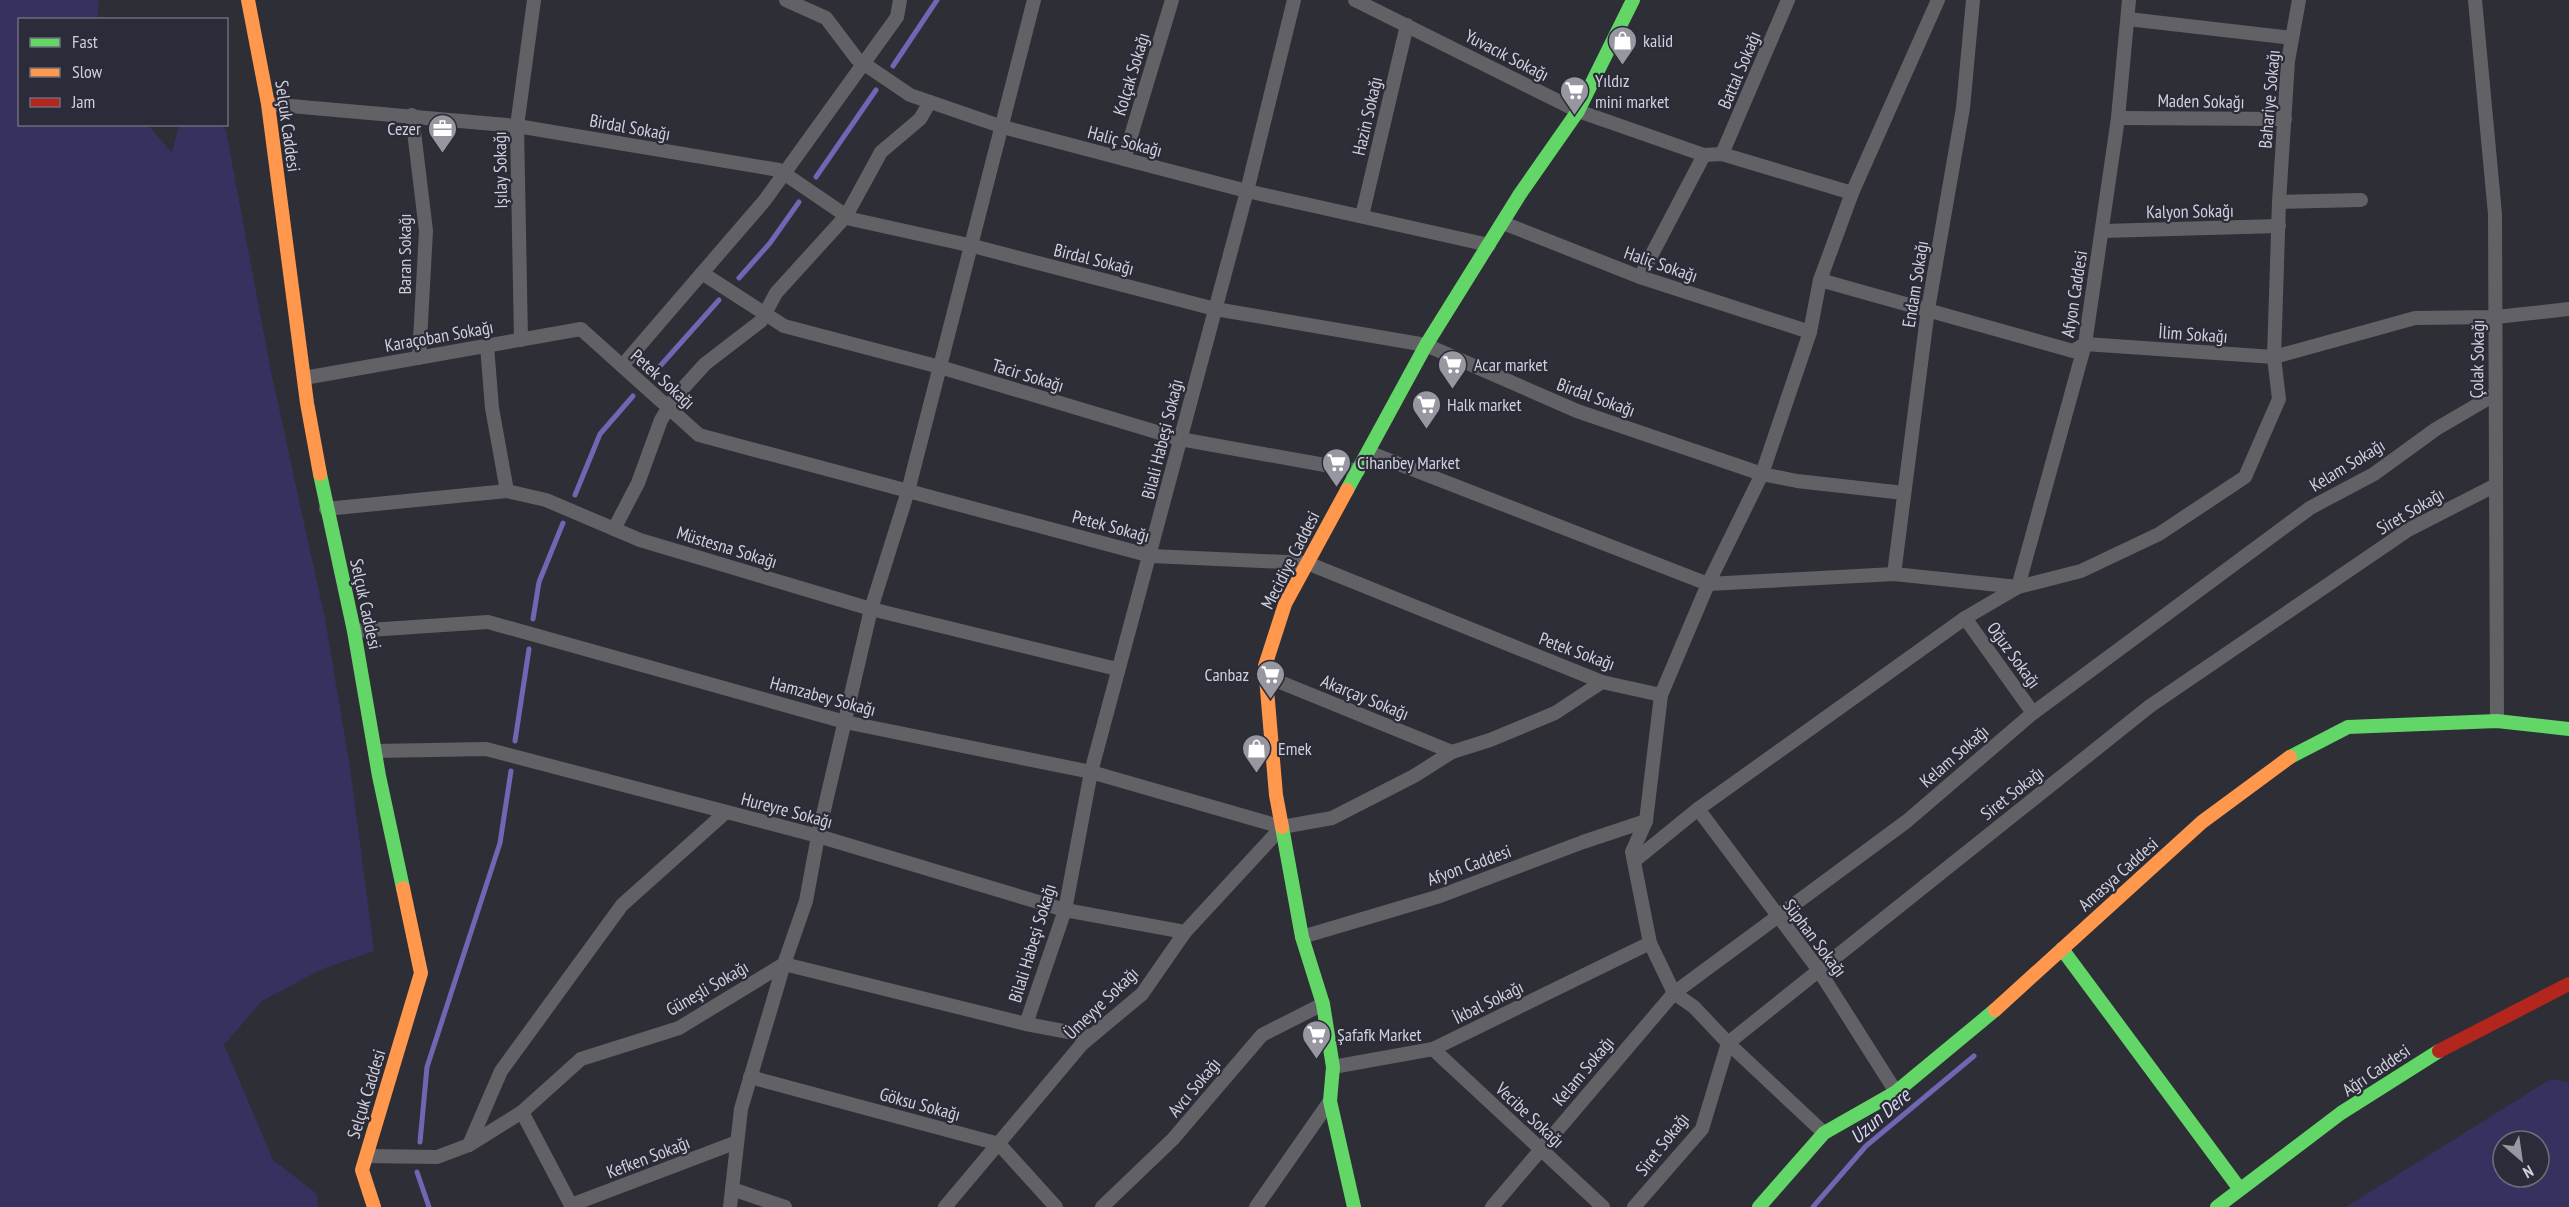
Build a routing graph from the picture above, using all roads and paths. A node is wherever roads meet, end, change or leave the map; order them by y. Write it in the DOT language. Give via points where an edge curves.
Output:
graph roads {
  1 [pos="248,0"];
  2 [pos="534,0"];
  3 [pos="786,0"];
  4 [pos="900,0"];
  5 [pos="1034,0"];
  6 [pos="1172,0"];
  7 [pos="1294,0"];
  8 [pos="1355,0"];
  9 [pos="1633,0"];
  10 [pos="1788,0"];
  11 [pos="1938,0"];
  12 [pos="1973,0"];
  13 [pos="2129,0"];
  14 [pos="2299,0"];
  15 [pos="2475,0"];
  16 [pos="2128,19"];
  17 [pos="1407,25"];
  18 [pos="2292,38"];
  19 [pos="863,63"];
  20 [pos="930,102"];
  21 [pos="268,104"];
  22 [pos="1578,111"];
  23 [pos="412,116"];
  24 [pos="2118,118"];
  25 [pos="2284,119"];
  26 [pos="517,126"];
  27 [pos="1003,127"];
  28 [pos="1722,153"];
  29 [pos="1704,155"];
  30 [pos="1124,159"];
  31 [pos="784,174"];
  32 [pos="1247,190"];
  33 [pos="1852,193"];
  34 [pos="2361,200"];
  35 [pos="2279,202"];
  36 [pos="846,216"];
  37 [pos="1362,216"];
  38 [pos="1503,223"];
  39 [pos="2279,226"];
  40 [pos="2103,231"];
  41 [pos="1489,245"];
  42 [pos="973,246"];
  43 [pos="702,273"];
  44 [pos="1640,277"];
  45 [pos="1820,280"];
  46 [pos="1215,309"];
  47 [pos="1928,309"];
  48 [pos="2569,309"];
  49 [pos="766,314"];
  50 [pos="2496,317"];
  51 [pos="581,329"];
  52 [pos="1810,332"];
  53 [pos="521,340"];
  54 [pos="2085,344"];
  55 [pos="1426,345"];
  56 [pos="488,346"];
  57 [pos="2274,357"];
  58 [pos="419,358"];
  59 [pos="622,366"];
  60 [pos="940,367"];
  61 [pos="304,378"];
  62 [pos="2494,395"];
  63 [pos="668,407"];
  64 [pos="1180,439"];
  65 [pos="1368,452"];
  66 [pos="1358,471"];
  67 [pos="1762,474"];
  68 [pos="2494,486"];
  69 [pos="507,491"];
  70 [pos="908,491"];
  71 [pos="1904,493"];
  72 [pos="326,509"];
  73 [pos="614,529"];
  74 [pos="1151,556"];
  75 [pos="1307,563"];
  76 [pos="1894,574"];
  77 [pos="1708,584"];
  78 [pos="2018,587"];
  79 [pos="871,609"];
  80 [pos="1965,618"];
  81 [pos="354,631"];
  82 [pos="1117,669"];
  83 [pos="1265,676"];
  84 [pos="1602,682"];
  85 [pos="1661,695"];
  86 [pos="2033,712"];
  87 [pos="2497,721"];
  88 [pos="845,722"];
  89 [pos="2569,729"];
  90 [pos="375,751"];
  91 [pos="1452,752"];
  92 [pos="1091,772"];
  93 [pos="1698,809"];
  94 [pos="726,812"];
  95 [pos="1646,821"];
  96 [pos="1282,827"];
  97 [pos="818,836"];
  98 [pos="1634,861"];
  99 [pos="1065,910"];
  100 [pos="1778,918"];
  101 [pos="1185,932"];
  102 [pos="1302,937"];
  103 [pos="1650,943"];
  104 [pos="2062,949"];
  105 [pos="784,964"];
  106 [pos="1818,969"];
  107 [pos="2569,984"];
  108 [pos="1674,993"];
  109 [pos="1323,1004"];
  110 [pos="1026,1024"];
  111 [pos="1090,1036"];
  112 [pos="1728,1042"];
  113 [pos="1433,1049"];
  114 [pos="1333,1067"];
  115 [pos="750,1077"];
  116 [pos="1896,1092"];
  117 [pos="1330,1101"];
  118 [pos="522,1112"];
  119 [pos="1824,1133"];
  120 [pos="737,1142"];
  121 [pos="999,1144"];
  122 [pos="469,1145"];
  123 [pos="1540,1149"];
  124 [pos="367,1156"];
  125 [pos="2239,1188"];
  126 [pos="732,1189"];
  127 [pos="572,1206"];
  128 [pos="374,1207"];
  129 [pos="730,1207"];
  130 [pos="785,1207"];
  131 [pos="945,1207"];
  132 [pos="1056,1207"];
  133 [pos="1102,1207"];
  134 [pos="1256,1207"];
  135 [pos="1354,1207"];
  136 [pos="1492,1207"];
  137 [pos="1603,1207"];
  138 [pos="1634,1207"];
  139 [pos="1758,1207"];
  140 [pos="2217,1207"];
  1 -- 21 [label="street, Selçuk Caddesi"];
  2 -- 26 [label="street, Işılay Sokağı"];
  3 -- 19 [label="street, Haliç Sokağı" via="826,18"];
  4 -- 19 [label="street" via="897,17"];
  5 -- 27 [label="street"];
  6 -- 30 [label="street, Kolçak Sokağı"];
  7 -- 32 [label="street, Bilali Habeşi Sokağı"];
  8 -- 17 [label="street, Yuvacık Sokağı"];
  9 -- 22 [label="street, Mecidiye Caddesi"];
  10 -- 28 [label="street, Battal Sokağı"];
  11 -- 33 [label="street"];
  12 -- 47 [label="street, Endam Sokağı" via="1963,108"];
  13 -- 16 [label="street, Afyon Caddesi"];
  14 -- 18 [label="street, Bahariye Sokağı"];
  15 -- 50 [label="street, Çolak Sokağı" via="2495,214"];
  16 -- 18 [label="street"];
  16 -- 24 [label="street, Afyon Caddesi"];
  17 -- 22 [label="street, Yuvacık Sokağı"];
  17 -- 37 [label="street, Hazin Sokağı"];
  18 -- 25 [label="street, Bahariye Sokağı"];
  19 -- 20 [label="street, Haliç Sokağı" via="910,95"];
  19 -- 31 [label="street"];
  20 -- 27 [label="street, Haliç Sokağı"];
  20 -- 36 [label="street" via="920,119 881,152"];
  21 -- 23 [label="street, Birdal Sokağı"];
  21 -- 61 [label="street, Selçuk Caddesi"];
  22 -- 29 [label="street, Yuvacık Sokağı"];
  22 -- 38 [label="street, Mecidiye Caddesi"];
  23 -- 26 [label="street, Birdal Sokağı"];
  23 -- 58 [label="street, Baran Sokağı" via="426,231"];
  24 -- 25 [label="street, Maden Sokağı"];
  24 -- 40 [label="street, Afyon Caddesi"];
  25 -- 35 [label="street, Bahariye Sokağı"];
  26 -- 31 [label="street, Birdal Sokağı" via="779,170"];
  26 -- 53 [label="street, Işılay Sokağı"];
  27 -- 30 [label="street, Haliç Sokağı"];
  27 -- 42 [label="street"];
  28 -- 29 [label="street, Yuvacık Sokağı"];
  28 -- 33 [label="street, Yuvacık Sokağı"];
  29 -- 44 [label="street"];
  30 -- 32 [label="street, Haliç Sokağı"];
  31 -- 36 [label="street, Birdal Sokağı"];
  31 -- 43 [label="street"];
  32 -- 37 [label="street, Haliç Sokağı"];
  32 -- 46 [label="street, Bilali Habeşi Sokağı"];
  33 -- 45 [label="street"];
  34 -- 35 [label="street"];
  35 -- 39 [label="street, Bahariye Sokağı"];
  36 -- 42 [label="street, Birdal Sokağı"];
  36 -- 49 [label="street" via="776,293"];
  37 -- 41 [label="street, Haliç Sokağı"];
  38 -- 41 [label="street, Mecidiye Caddesi"];
  38 -- 44 [label="street, Haliç Sokağı"];
  39 -- 40 [label="street, Kalyon Sokağı"];
  39 -- 57 [label="street, Bahariye Sokağı"];
  40 -- 54 [label="street, Afyon Caddesi"];
  41 -- 55 [label="street, Mecidiye Caddesi"];
  42 -- 46 [label="street, Birdal Sokağı"];
  42 -- 60 [label="street"];
  43 -- 49 [label="street, Tacir Sokağı"];
  43 -- 59 [label="street"];
  44 -- 52 [label="street, Haliç Sokağı"];
  45 -- 47 [label="street, İlim Sokağı"];
  45 -- 52 [label="street"];
  46 -- 55 [label="street, Birdal Sokağı"];
  46 -- 64 [label="street, Bilali Habeşi Sokağı"];
  47 -- 54 [label="street, İlim Sokağı" via="2073,351"];
  47 -- 71 [label="street, Endam Sokağı"];
  48 -- 50 [label="street, İlim Sokağı"];
  49 -- 60 [label="street, Tacir Sokağı" via="784,326"];
  49 -- 63 [label="street" via="748,333 705,364"];
  50 -- 57 [label="street, İlim Sokağı" via="2415,318"];
  50 -- 62 [label="street, Çolak Sokağı"];
  51 -- 53 [label="street, Karaçoban Sokağı"];
  51 -- 59 [label="street, Petek Sokağı"];
  52 -- 67 [label="street"];
  53 -- 56 [label="street, Karaçoban Sokağı"];
  54 -- 57 [label="street, İlim Sokağı"];
  54 -- 78 [label="street, Afyon Caddesi"];
  55 -- 65 [label="street, Mecidiye Caddesi"];
  55 -- 67 [label="street, Birdal Sokağı" via="1577,411"];
  56 -- 58 [label="street, Karaçoban Sokağı"];
  56 -- 69 [label="street" via="492,408"];
  57 -- 78 [label="street, Bahariye Sokağı" via="2280,399 2245,477 2149,538 2081,571"];
  58 -- 61 [label="street, Karaçoban Sokağı"];
  59 -- 63 [label="street, Petek Sokağı"];
  60 -- 64 [label="street, Tacir Sokağı"];
  60 -- 70 [label="street"];
  61 -- 72 [label="street, Selçuk Caddesi"];
  62 -- 68 [label="street, Çolak Sokağı"];
  62 -- 86 [label="street, Kelam Sokağı" via="2436,429 2374,474 2310,508"];
  63 -- 70 [label="street, Petek Sokağı" via="699,435"];
  63 -- 73 [label="street" via="638,483"];
  64 -- 66 [label="street, Tacir Sokağı"];
  64 -- 74 [label="street, Bilali Habeşi Sokağı"];
  65 -- 66 [label="street, Mecidiye Caddesi"];
  65 -- 77 [label="street"];
  66 -- 75 [label="street, Mecidiye Caddesi"];
  67 -- 71 [label="street, Birdal Sokağı"];
  67 -- 77 [label="street"];
  68 -- 87 [label="street, Çolak Sokağı"];
  68 -- 106 [label="street, Siret Sokağı" via="2408,530 2150,706"];
  69 -- 72 [label="street, Müstesna Sokağı"];
  69 -- 73 [label="street, Müstesna Sokağı" via="546,500"];
  70 -- 74 [label="street, Petek Sokağı"];
  70 -- 79 [label="street"];
  71 -- 76 [label="street, Endam Sokağı"];
  72 -- 81 [label="street, Selçuk Caddesi"];
  73 -- 79 [label="street, Müstesna Sokağı"];
  74 -- 75 [label="street, Petek Sokağı"];
  74 -- 82 [label="street, Bilali Habeşi Sokağı"];
  75 -- 83 [label="street, Mecidiye Caddesi" via="1272,637"];
  75 -- 84 [label="street, Petek Sokağı"];
  76 -- 77 [label="street"];
  76 -- 78 [label="street"];
  77 -- 85 [label="street"];
  78 -- 80 [label="street"];
  79 -- 82 [label="street, Müstesna Sokağı"];
  79 -- 88 [label="street"];
  80 -- 86 [label="street, Oğuz Sokağı"];
  80 -- 93 [label="street"];
  81 -- 88 [label="street, Hamzabey Sokağı" via="488,621"];
  81 -- 90 [label="street, Selçuk Caddesi"];
  82 -- 92 [label="street, Bilali Habeşi Sokağı"];
  83 -- 91 [label="street, Akarçay Sokağı"];
  83 -- 96 [label="street, Mecidiye Caddesi"];
  84 -- 85 [label="street, Petek Sokağı"];
  84 -- 91 [label="street" via="1555,713"];
  85 -- 95 [label="street"];
  86 -- 100 [label="street, Kelam Sokağı" via="1907,820"];
  87 -- 89 [label="street, Amasya Caddesi"];
  87 -- 104 [label="street, Amasya Caddesi" via="2348,727 2290,758 2202,822"];
  88 -- 92 [label="street, Hamzabey Sokağı"];
  88 -- 97 [label="street"];
  90 -- 94 [label="street, Hureyre Sokağı" via="486,749"];
  90 -- 124 [label="street, Selçuk Caddesi" via="421,973"];
  91 -- 96 [label="street" via="1332,818"];
  92 -- 96 [label="street, Hamzabey Sokağı"];
  92 -- 99 [label="street, Bilali Habeşi Sokağı"];
  93 -- 98 [label="street"];
  93 -- 100 [label="street, Süphan Sokağı"];
  94 -- 97 [label="street, Hureyre Sokağı"];
  94 -- 122 [label="street" via="622,905 501,1071"];
  95 -- 98 [label="street" via="1632,852"];
  95 -- 102 [label="street, Afyon Caddesi" via="1440,896"];
  96 -- 101 [label="street, Ümeyye Sokağı"];
  96 -- 102 [label="street, Mecidiye Caddesi"];
  97 -- 99 [label="street, Hureyre Sokağı"];
  97 -- 105 [label="street" via="806,901"];
  98 -- 103 [label="street"];
  99 -- 101 [label="street, Hureyre Sokağı"];
  99 -- 110 [label="street, Bilali Habeşi Sokağı"];
  100 -- 106 [label="street, Süphan Sokağı"];
  100 -- 108 [label="street, Kelam Sokağı"];
  101 -- 111 [label="street, Ümeyye Sokağı" via="1142,994"];
  102 -- 109 [label="street, Mecidiye Caddesi"];
  103 -- 108 [label="street"];
  103 -- 113 [label="street, İkbal Sokağı"];
  104 -- 116 [label="street, Amasya Caddesi"];
  104 -- 125 [label="street"];
  105 -- 110 [label="street"];
  105 -- 115 [label="street"];
  105 -- 118 [label="street, Güneşli Sokağı" via="679,1028 581,1059"];
  106 -- 112 [label="street, Siret Sokağı"];
  106 -- 116 [label="street, Süphan Sokağı"];
  107 -- 125 [label="street, Ağrı Caddesi" via="2429,1057"];
  108 -- 112 [label="street" via="1694,1006"];
  108 -- 123 [label="street, Kelam Sokağı"];
  109 -- 114 [label="street, Mecidiye Caddesi"];
  109 -- 133 [label="street, Avcı Sokağı" via="1262,1035 1173,1139"];
  110 -- 111 [label="street"];
  111 -- 121 [label="street, Ümeyye Sokağı"];
  112 -- 119 [label="street"];
  112 -- 138 [label="street, Siret Sokağı" via="1702,1129"];
  113 -- 114 [label="street, İkbal Sokağı"];
  113 -- 123 [label="street, Vecibe Sokağı"];
  114 -- 117 [label="street, Mecidiye Caddesi"];
  115 -- 120 [label="street"];
  115 -- 121 [label="street, Göksu Sokağı"];
  116 -- 119 [label="street, Amasya Caddesi"];
  117 -- 134 [label="street"];
  117 -- 135 [label="street, Mecidiye Caddesi"];
  118 -- 122 [label="street, Güneşli Sokağı"];
  118 -- 127 [label="street"];
  119 -- 139 [label="street, Amasya Caddesi"];
  120 -- 126 [label="street"];
  120 -- 127 [label="street, Kefken Sokağı"];
  121 -- 131 [label="street, Ümeyye Sokağı"];
  121 -- 132 [label="street"];
  122 -- 124 [label="street, Güneşli Sokağı" via="437,1157"];
  123 -- 136 [label="street, Kelam Sokağı"];
  123 -- 137 [label="street, Vecibe Sokağı"];
  124 -- 128 [label="street, Selçuk Caddesi" via="362,1170"];
  125 -- 140 [label="street, Ağrı Caddesi"];
  126 -- 129 [label="street"];
  126 -- 130 [label="street"];
}
